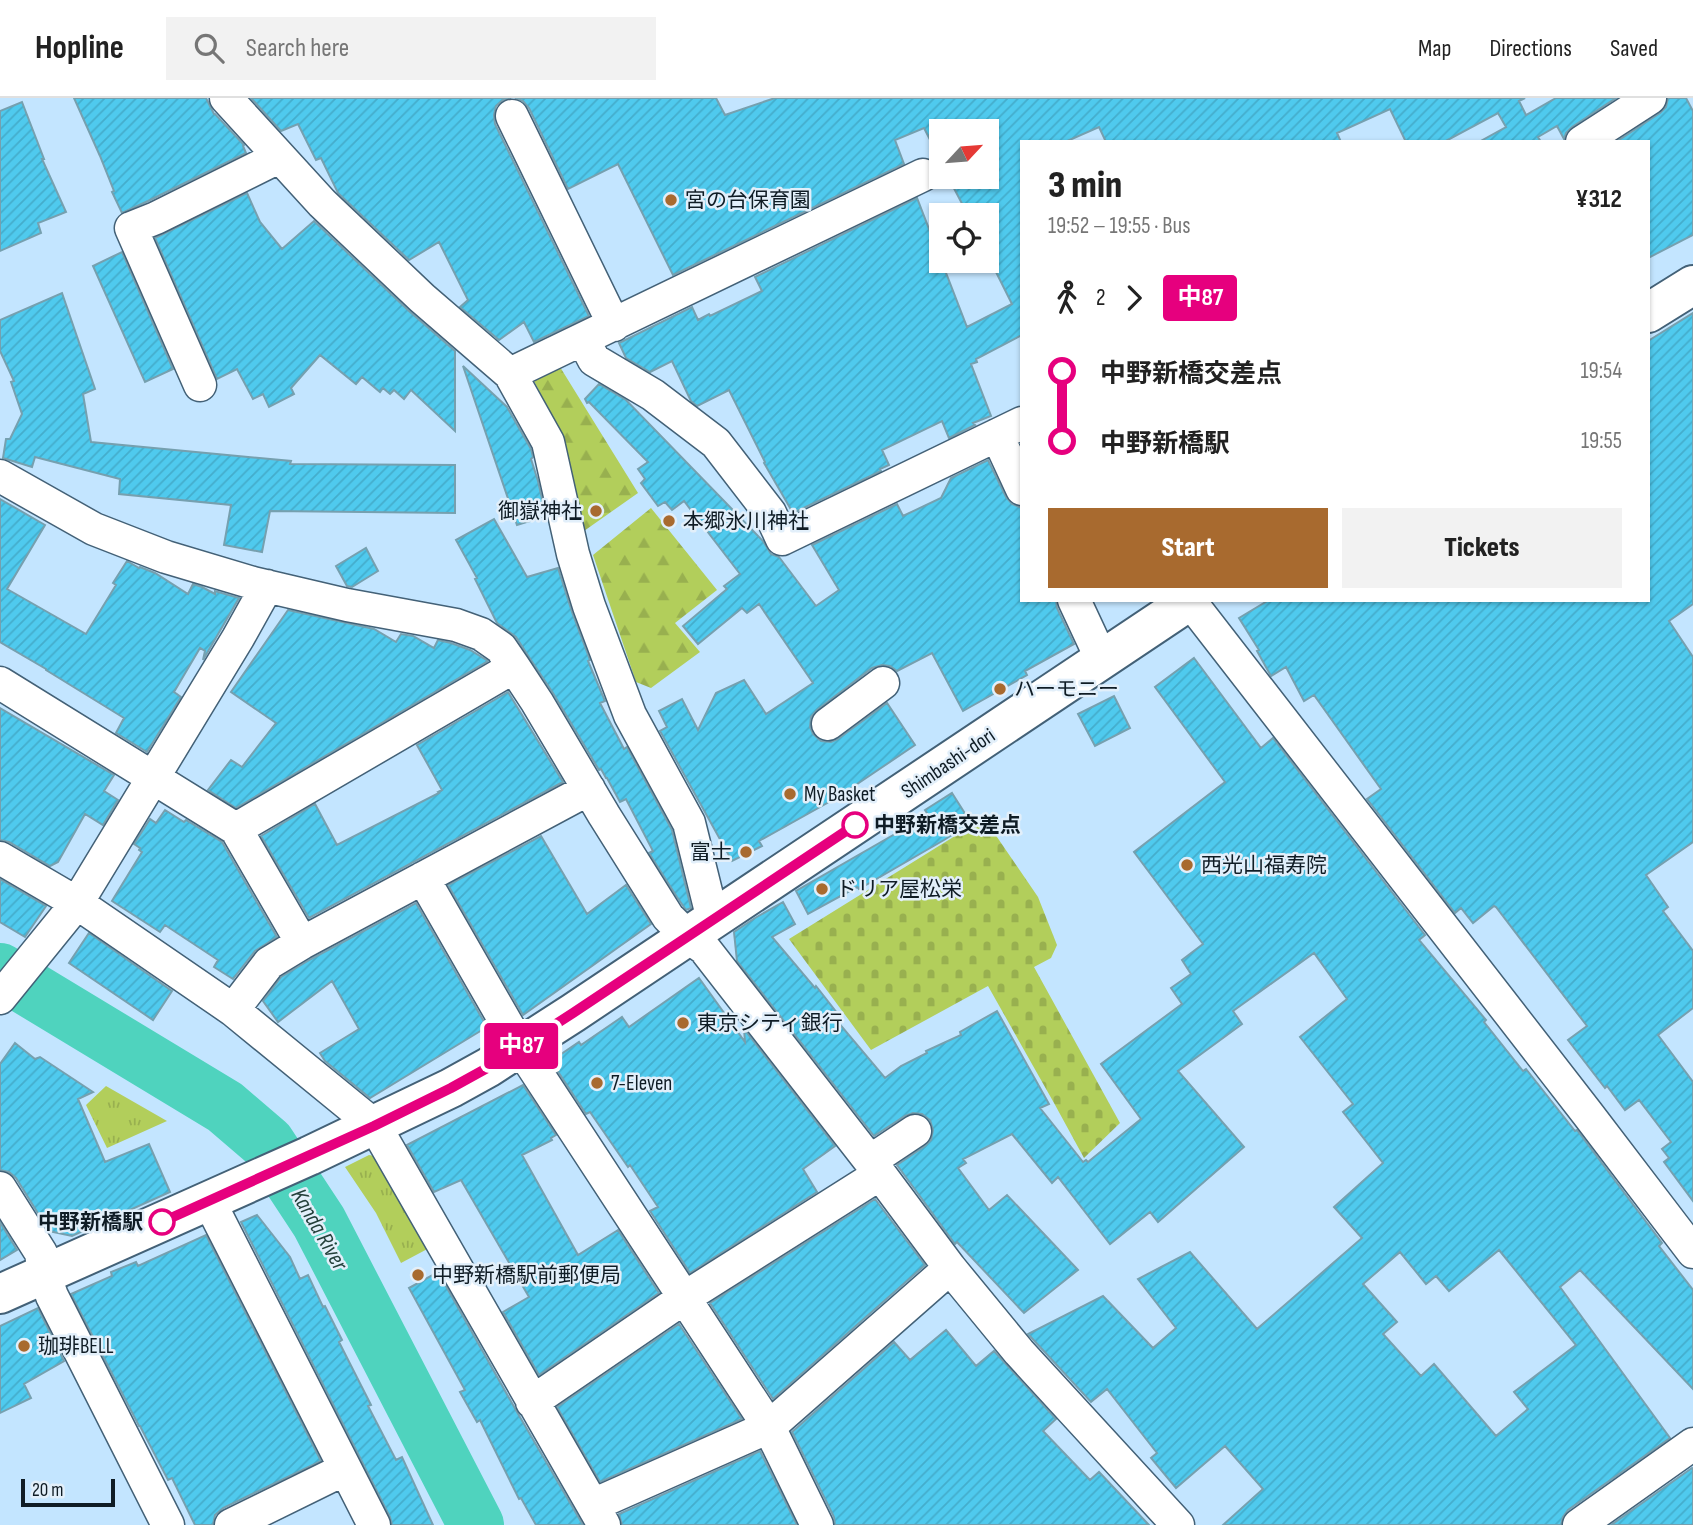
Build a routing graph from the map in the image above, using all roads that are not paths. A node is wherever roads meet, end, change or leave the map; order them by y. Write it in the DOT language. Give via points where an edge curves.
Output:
graph roads {
  1 [pos="226,98"];
  2 [pos="1650,98"];
  3 [pos="512,116"];
  4 [pos="1585,140"];
  5 [pos="279,157"];
  6 [pos="923,175"];
  7 [pos="1693,285"];
  8 [pos="1650,312"];
  9 [pos="614,325"];
  10 [pos="583,339"];
  11 [pos="510,374"];
  12 [pos="200,385"];
  13 [pos="1009,429"];
  14 [pos="0,476"];
  15 [pos="1020,480"];
  16 [pos="267,586"];
  17 [pos="1075,602"];
  18 [pos="1189,602"];
  19 [pos="1191,602"];
  20 [pos="1102,660"];
  21 [pos="514,667"];
  22 [pos="0,682"];
  23 [pos="883,683"];
  24 [pos="828,724"];
  25 [pos="153,778"];
  26 [pos="589,789"];
  27 [pos="236,829"];
  28 [pos="0,858"];
  29 [pos="423,878"];
  30 [pos="76,903"];
  31 [pos="701,928"];
  32 [pos="302,943"];
  33 [pos="0,999"];
  34 [pos="233,1010"];
  35 [pos="520,1047"];
  36 [pos="374,1126"];
  37 [pos="915,1131"];
  38 [pos="875,1168"];
  39 [pos="0,1188"];
  40 [pos="209,1201"];
  41 [pos="1693,1252"];
  42 [pos="950,1268"];
  43 [pos="44,1274"];
  44 [pos="0,1294"];
  45 [pos="684,1298"];
  46 [pos="532,1402"];
  47 [pos="769,1427"];
  48 [pos="1693,1444"];
  49 [pos="345,1469"];
  50 [pos="599,1515"];
  51 [pos="168,1525"];
  52 [pos="232,1525"];
  53 [pos="374,1525"];
  54 [pos="817,1525"];
  55 [pos="1178,1525"];
  56 [pos="1579,1525"];
  1 -- 5 [label="street"];
  2 -- 4 [label="street"];
  3 -- 9 [label="street"];
  5 -- 11 [label="street" via="422,298"];
  5 -- 12 [label="street" via="131,228"];
  6 -- 9 [label="street"];
  7 -- 8 [label="street"];
  9 -- 10 [label="street"];
  10 -- 11 [label="street"];
  10 -- 13 [label="street" via="594,360 653,395 716,443 770,513 782,539"];
  11 -- 31 [label="street" via="548,442 573,554 630,715 689,823"];
  13 -- 15 [label="street"];
  14 -- 16 [label="street" via="94,529 166,557"];
  16 -- 21 [label="street" via="456,625 501,648"];
  16 -- 25 [label="street"];
  17 -- 20 [label="street"];
  18 -- 20 [label="street, Shimbashi-dori"];
  19 -- 41 [label="street"];
  20 -- 31 [label="street, Shimbashi-dori"];
  21 -- 26 [label="street"];
  21 -- 27 [label="street"];
  22 -- 25 [label="street"];
  23 -- 24 [label="street"];
  25 -- 27 [label="street"];
  25 -- 30 [label="street"];
  26 -- 29 [label="street"];
  26 -- 31 [label="street" via="668,917"];
  27 -- 32 [label="street"];
  28 -- 30 [label="street"];
  29 -- 32 [label="street"];
  29 -- 35 [label="street"];
  30 -- 33 [label="street"];
  30 -- 34 [label="street"];
  31 -- 35 [label="street, Shimbashi-dori"];
  31 -- 38 [label="street" via="704,948"];
  32 -- 34 [label="street" via="270,963"];
  34 -- 36 [label="street"];
  35 -- 36 [label="street, Shimbashi-dori"];
  35 -- 45 [label="street"];
  36 -- 40 [label="street, Shimbashi-dori"];
  36 -- 46 [label="street"];
  37 -- 38 [label="street"];
  38 -- 42 [label="street"];
  38 -- 45 [label="street"];
  39 -- 43 [label="street" via="41,1253"];
  40 -- 43 [label="street, Shimbashi-dori"];
  40 -- 49 [label="street"];
  42 -- 47 [label="street"];
  42 -- 55 [label="street" via="1019,1353"];
  43 -- 44 [label="street, Shimbashi-dori"];
  43 -- 51 [label="street"];
  45 -- 46 [label="street"];
  45 -- 47 [label="street"];
  46 -- 50 [label="street"];
  47 -- 50 [label="street"];
  47 -- 54 [label="street"];
  48 -- 56 [label="street"];
  49 -- 52 [label="street"];
  49 -- 53 [label="street"];
}
